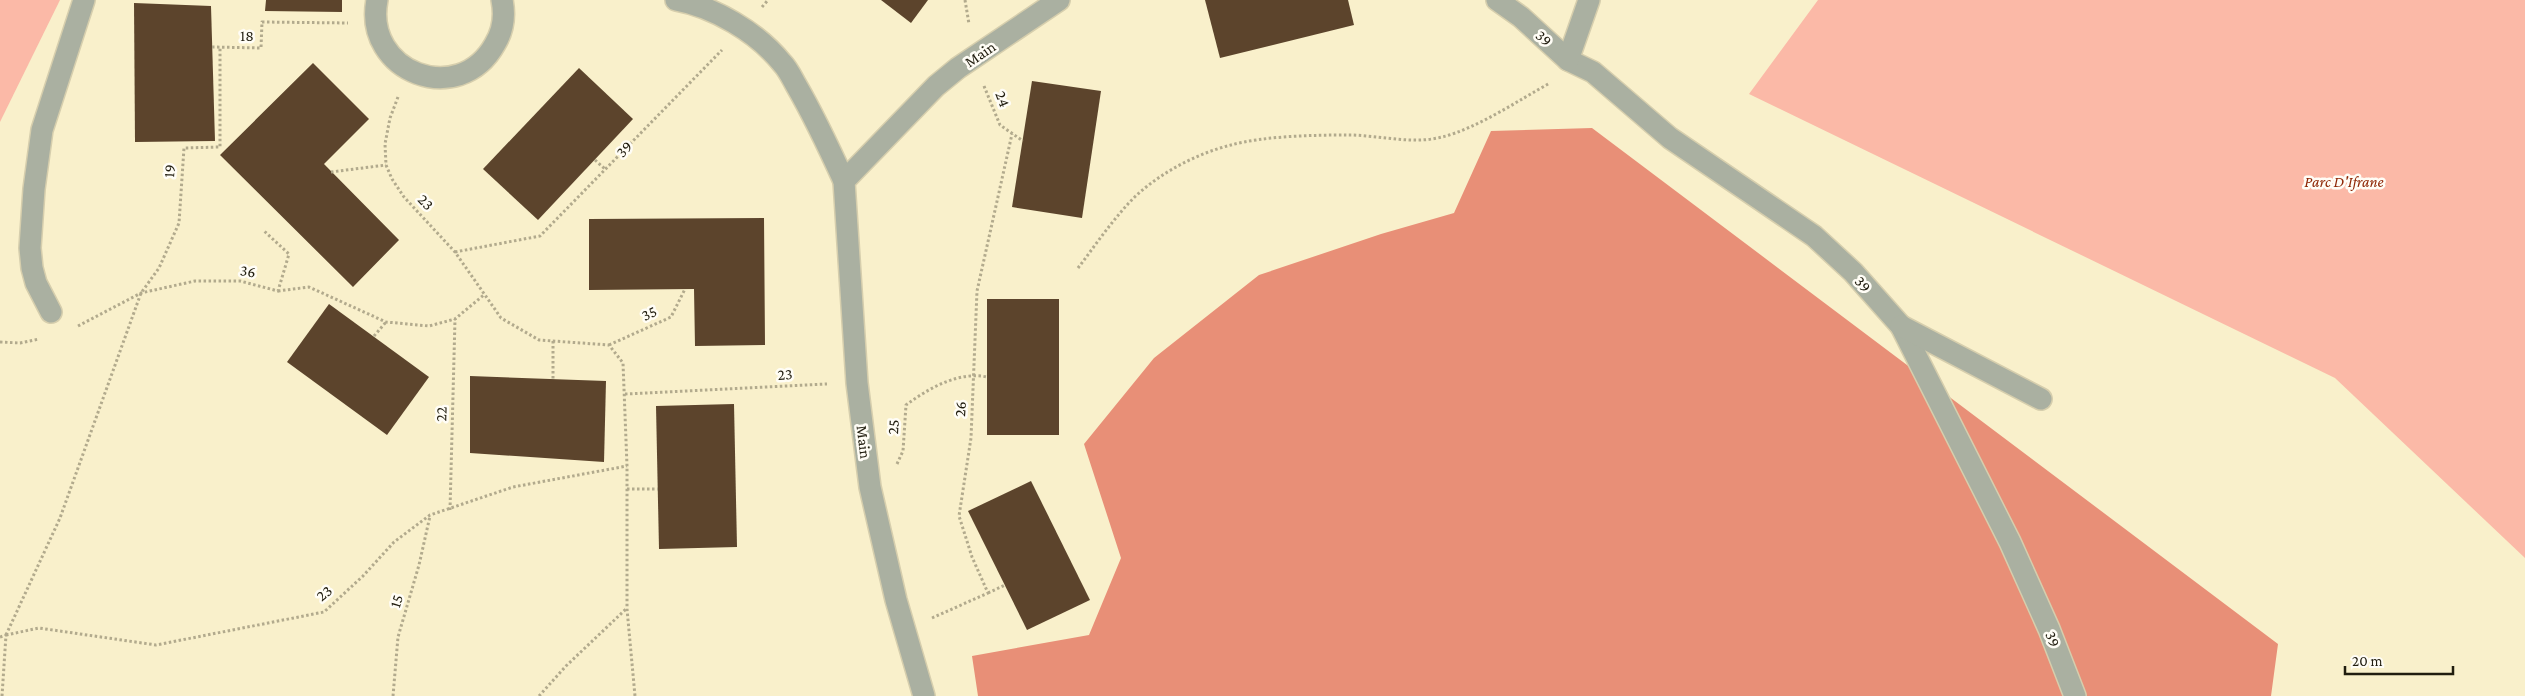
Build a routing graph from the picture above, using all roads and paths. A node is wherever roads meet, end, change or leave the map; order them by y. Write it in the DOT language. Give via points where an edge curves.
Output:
graph roads {
  1 [pos="84,0"];
  2 [pos="377,0"];
  3 [pos="507,0"];
  4 [pos="676,0"];
  5 [pos="768,0"];
  6 [pos="1059,0"];
  7 [pos="1497,0"];
  8 [pos="1589,0"];
  9 [pos="376,24"];
  10 [pos="743,28"];
  11 [pos="212,46"];
  12 [pos="220,47"];
  13 [pos="1568,60"];
  14 [pos="958,68"];
  15 [pos="408,70"];
  16 [pos="1012,134"];
  17 [pos="1023,141"];
  18 [pos="595,160"];
  19 [pos="386,164"];
  20 [pos="605,169"];
  21 [pos="331,172"];
  22 [pos="844,180"];
  23 [pos="264,230"];
  24 [pos="455,252"];
  25 [pos="1078,268"];
  26 [pos="685,289"];
  27 [pos="278,291"];
  28 [pos="141,293"];
  29 [pos="485,294"];
  30 [pos="51,312"];
  31 [pos="455,319"];
  32 [pos="386,322"];
  33 [pos="1901,326"];
  34 [pos="374,336"];
  35 [pos="553,341"];
  36 [pos="609,345"];
  37 [pos="975,374"];
  38 [pos="987,377"];
  39 [pos="553,380"];
  40 [pos="857,383"];
  41 [pos="625,394"];
  42 [pos="2041,399"];
  43 [pos="627,466"];
  44 [pos="868,473"];
  45 [pos="627,489"];
  46 [pos="658,489"];
  47 [pos="450,510"];
  48 [pos="430,515"];
  49 [pos="1005,586"];
  50 [pos="988,593"];
  51 [pos="627,608"];
  52 [pos="905,630"];
  53 [pos="0,632"];
  54 [pos="6,635"];
  55 [pos="0,637"];
  56 [pos="2,696"];
  57 [pos="393,696"];
  58 [pos="539,696"];
  59 [pos="635,696"];
  60 [pos="924,696"];
  61 [pos="2075,696"];
  1 -- 30 [label="lane" via="42,130 34,189 30,248 32,268"];
  2 -- 9 [label="lane"];
  3 -- 15 [label="lane" via="499,37 478,66 443,78 425,77"];
  4 -- 10 [label="lane, Main" via="722,15"];
  5 -- 10 [label="path, 39"];
  6 -- 14 [label="lane, Main"];
  7 -- 13 [label="lane, 39" via="1521,17"];
  8 -- 13 [label="lane"];
  9 -- 12 [label="path, 18" via="262,22 262,48"];
  9 -- 15 [label="lane" via="378,36 390,56"];
  10 -- 20 [label="path, 39"];
  10 -- 22 [label="lane, Main" via="782,62 809,108"];
  11 -- 12 [label="path, 18"];
  12 -- 28 [label="path, 19" via="220,147 184,148 179,223 159,268"];
  13 -- 25 [label="path" via="1557,80 1442,137 1414,140 1363,135 1307,135 1231,144 1203,155 1160,178 1128,204"];
  13 -- 33 [label="lane, 39" via="1593,72 1670,138 1814,236 1853,272"];
  14 -- 16 [label="path, 24" via="982,80 1000,125"];
  14 -- 22 [label="lane, Main" via="936,86"];
  15 -- 19 [label="path, 23" via="390,118 385,144"];
  16 -- 17 [label="path, 24"];
  16 -- 37 [label="path, 26" via="977,291"];
  18 -- 20 [label="path"];
  19 -- 21 [label="path"];
  19 -- 24 [label="path, 23" via="404,197"];
  20 -- 24 [label="path, 39" via="540,236"];
  22 -- 40 [label="lane, Main"];
  23 -- 27 [label="path" via="289,254"];
  24 -- 29 [label="path, 23"];
  26 -- 36 [label="path, 35" via="671,317"];
  27 -- 28 [label="path, 36" via="240,281 196,281"];
  27 -- 32 [label="path" via="309,287"];
  28 -- 54 [label="path" via="60,518"];
  29 -- 31 [label="path"];
  29 -- 35 [label="path, 23" via="501,318 538,340"];
  31 -- 32 [label="path" via="429,326"];
  31 -- 47 [label="path, 22"];
  32 -- 34 [label="path"];
  33 -- 42 [label="lane"];
  33 -- 61 [label="lane, 39" via="2010,542"];
  35 -- 36 [label="path, 23"];
  35 -- 39 [label="path"];
  36 -- 41 [label="path" via="623,363"];
  37 -- 38 [label="path"];
  37 -- 44 [label="path, 25" via="956,377 906,405 903,452 896,468"];
  37 -- 50 [label="path, 26" via="971,438 959,516"];
  40 -- 41 [label="path, 23"];
  40 -- 44 [label="lane, Main"];
  41 -- 43 [label="path"];
  43 -- 45 [label="path"];
  43 -- 47 [label="path, 23" via="513,487"];
  44 -- 52 [label="lane, Main"];
  45 -- 46 [label="path"];
  45 -- 51 [label="path"];
  47 -- 48 [label="path, 23"];
  48 -- 54 [label="path, 23" via="394,542 324,612 156,645 39,628"];
  48 -- 57 [label="path, 15" via="398,637"];
  49 -- 50 [label="path"];
  50 -- 52 [label="path"];
  51 -- 58 [label="path"];
  51 -- 59 [label="path"];
  52 -- 60 [label="lane, Main"];
  53 -- 54 [label="path"];
  54 -- 55 [label="path, 23"];
  54 -- 56 [label="path"];
}
